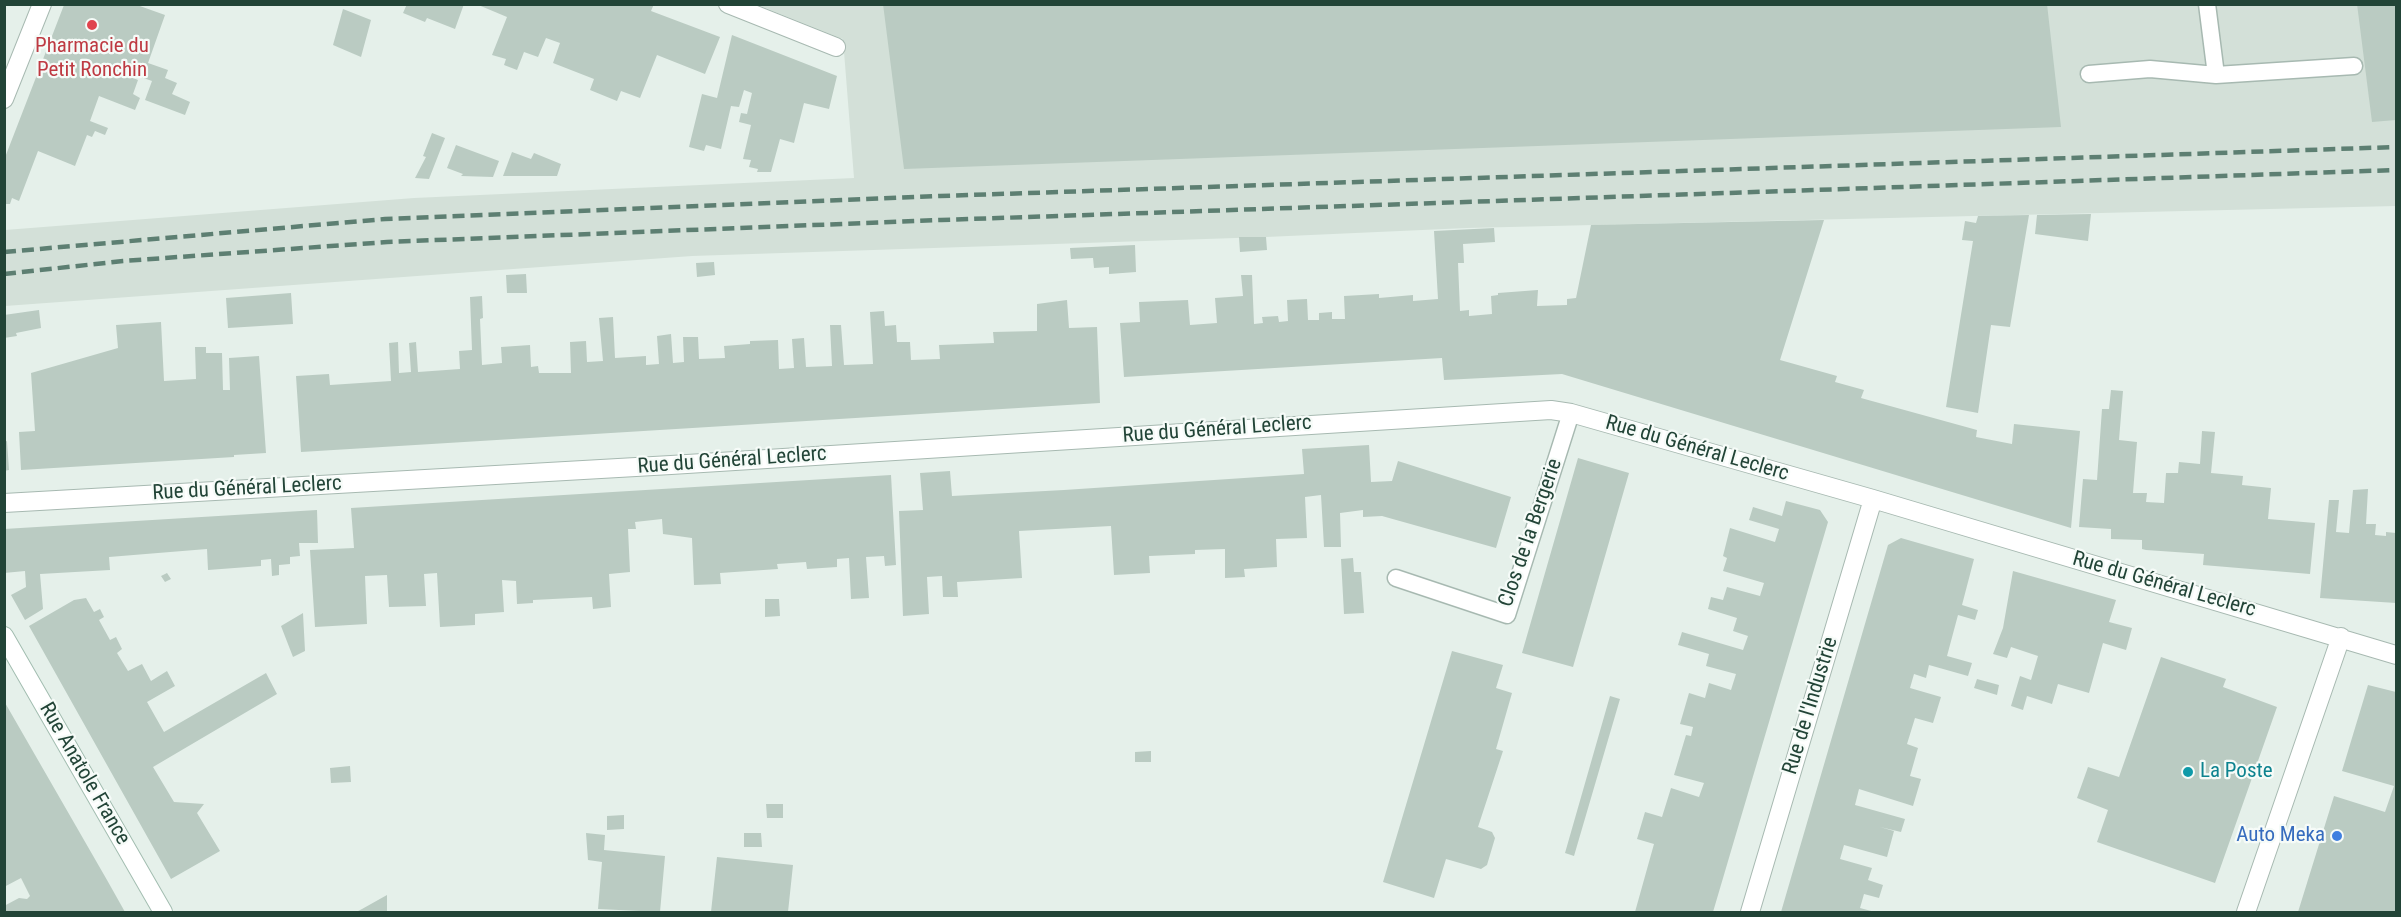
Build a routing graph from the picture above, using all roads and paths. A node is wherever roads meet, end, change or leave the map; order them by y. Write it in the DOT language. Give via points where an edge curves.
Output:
graph roads {
  1 [pos="42,4"];
  2 [pos="728,4"];
  3 [pos="2207,4"];
  4 [pos="836,47"];
  5 [pos="2354,66"];
  6 [pos="2088,74"];
  7 [pos="2216,75"];
  8 [pos="4,99"];
  9 [pos="1571,413"];
  10 [pos="1873,499"];
  11 [pos="4,503"];
  12 [pos="1396,578"];
  13 [pos="4,636"];
  14 [pos="2341,637"];
  15 [pos="2397,655"];
  16 [pos="163,912"];
  17 [pos="1750,912"];
  18 [pos="2246,912"];
  1 -- 8 [label="street"];
  2 -- 4 [label="street"];
  3 -- 7 [label="lane"];
  5 -- 7 [label="lane"];
  6 -- 7 [label="lane" via="2150,69"];
  9 -- 10 [label="street, Rue du Général Leclerc"];
  9 -- 11 [label="street, Rue du Général Leclerc" via="1533,410"];
  9 -- 12 [label="lane, Clos de la Bergerie" via="1507,615"];
  10 -- 14 [label="street, Rue du Général Leclerc"];
  10 -- 17 [label="street, Rue de l'Industrie"];
  13 -- 16 [label="street, Rue Anatole France"];
  14 -- 15 [label="street, Rue du Général Leclerc"];
  14 -- 18 [label="street"];
}
